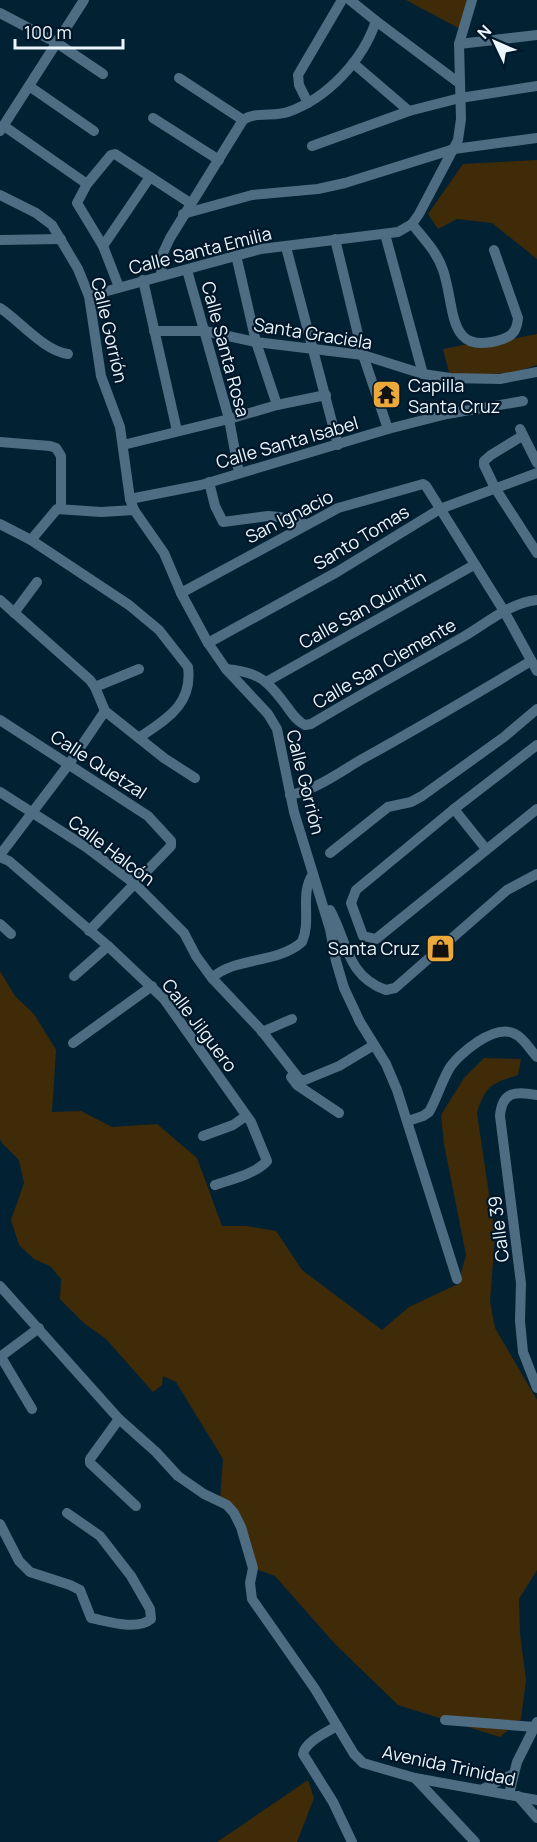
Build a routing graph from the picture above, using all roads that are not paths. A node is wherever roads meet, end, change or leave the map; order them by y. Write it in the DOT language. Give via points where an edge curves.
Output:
graph roads {
  1 [pos="342,0"];
  2 [pos="350,0"];
  3 [pos="472,0"];
  4 [pos="79,2"];
  5 [pos="0,13"];
  6 [pos="376,21"];
  7 [pos="537,35"];
  8 [pos="57,43"];
  9 [pos="459,44"];
  10 [pos="353,63"];
  11 [pos="103,74"];
  12 [pos="179,78"];
  13 [pos="459,83"];
  14 [pos="29,86"];
  15 [pos="537,87"];
  16 [pos="460,98"];
  17 [pos="308,103"];
  18 [pos="409,111"];
  19 [pos="153,118"];
  20 [pos="243,120"];
  21 [pos="2,129"];
  22 [pos="94,131"];
  23 [pos="537,138"];
  24 [pos="312,146"];
  25 [pos="454,149"];
  26 [pos="219,160"];
  27 [pos="150,177"];
  28 [pos="87,184"];
  29 [pos="0,195"];
  30 [pos="190,203"];
  31 [pos="183,214"];
  32 [pos="412,224"];
  33 [pos="385,234"];
  34 [pos="61,239"];
  35 [pos="335,239"];
  36 [pos="0,240"];
  37 [pos="103,246"];
  38 [pos="286,247"];
  39 [pos="494,250"];
  40 [pos="236,255"];
  41 [pos="187,270"];
  42 [pos="160,275"];
  43 [pos="143,280"];
  44 [pos="119,287"];
  45 [pos="88,296"];
  46 [pos="0,308"];
  47 [pos="154,331"];
  48 [pos="205,331"];
  49 [pos="256,342"];
  50 [pos="313,350"];
  51 [pos="68,354"];
  52 [pos="363,355"];
  53 [pos="537,372"];
  54 [pos="423,374"];
  55 [pos="326,395"];
  56 [pos="523,401"];
  57 [pos="276,405"];
  58 [pos="229,419"];
  59 [pos="388,429"];
  60 [pos="177,431"];
  61 [pos="0,442"];
  62 [pos="123,445"];
  63 [pos="338,445"];
  64 [pos="537,463"];
  65 [pos="239,473"];
  66 [pos="537,473"];
  67 [pos="209,482"];
  68 [pos="495,488"];
  69 [pos="130,499"];
  70 [pos="61,508"];
  71 [pos="440,509"];
  72 [pos="134,510"];
  73 [pos="0,524"];
  74 [pos="305,524"];
  75 [pos="31,540"];
  76 [pos="537,553"];
  77 [pos="474,565"];
  78 [pos="37,582"];
  79 [pos="181,593"];
  80 [pos="0,600"];
  81 [pos="537,600"];
  82 [pos="504,611"];
  83 [pos="14,613"];
  84 [pos="208,643"];
  85 [pos="534,666"];
  86 [pos="139,669"];
  87 [pos="226,669"];
  88 [pos="266,682"];
  89 [pos="95,687"];
  90 [pos="537,709"];
  91 [pos="105,711"];
  92 [pos="0,720"];
  93 [pos="140,737"];
  94 [pos="537,745"];
  95 [pos="69,764"];
  96 [pos="195,778"];
  97 [pos="0,792"];
  98 [pos="290,795"];
  99 [pos="454,809"];
  100 [pos="537,809"];
  101 [pos="33,812"];
  102 [pos="486,849"];
  103 [pos="330,853"];
  104 [pos="0,856"];
  105 [pos="313,874"];
  106 [pos="537,874"];
  107 [pos="135,884"];
  108 [pos="322,902"];
  109 [pos="0,924"];
  110 [pos="89,931"];
  111 [pos="10,934"];
  112 [pos="108,946"];
  113 [pos="74,976"];
  114 [pos="212,978"];
  115 [pos="152,986"];
  116 [pos="292,1018"];
  117 [pos="262,1032"];
  118 [pos="73,1043"];
  119 [pos="374,1045"];
  120 [pos="537,1057"];
  121 [pos="286,1063"];
  122 [pos="537,1095"];
  123 [pos="339,1113"];
  124 [pos="246,1116"];
  125 [pos="408,1121"];
  126 [pos="202,1136"];
  127 [pos="215,1185"];
  128 [pos="457,1279"];
  129 [pos="0,1286"];
  130 [pos="39,1328"];
  131 [pos="1,1357"];
  132 [pos="537,1388"];
  133 [pos="32,1408"];
  134 [pos="119,1419"];
  135 [pos="136,1506"];
  136 [pos="67,1513"];
  137 [pos="0,1524"];
  138 [pos="445,1720"];
  139 [pos="536,1724"];
  140 [pos="337,1726"];
  141 [pos="513,1774"];
  142 [pos="415,1778"];
  143 [pos="483,1789"];
  144 [pos="514,1795"];
  145 [pos="537,1800"];
  146 [pos="537,1818"];
  147 [pos="352,1842"];
  148 [pos="475,1842"];
  1 -- 17 [label="street" via="298,75"];
  2 -- 6 [label="street"];
  3 -- 9 [label="street"];
  4 -- 8 [label="street"];
  5 -- 8 [label="street"];
  6 -- 10 [label="street"];
  6 -- 13 [label="street"];
  7 -- 9 [label="street"];
  8 -- 11 [label="street"];
  8 -- 14 [label="street"];
  9 -- 13 [label="street"];
  10 -- 17 [label="street"];
  10 -- 18 [label="street"];
  12 -- 20 [label="street"];
  13 -- 16 [label="street"];
  14 -- 21 [label="street"];
  14 -- 22 [label="street"];
  15 -- 16 [label="street"];
  16 -- 18 [label="street"];
  16 -- 25 [label="street" via="461,120"];
  17 -- 20 [label="street" via="287,113"];
  18 -- 24 [label="street"];
  19 -- 26 [label="street"];
  20 -- 26 [label="street"];
  21 -- 28 [label="street"];
  23 -- 25 [label="street"];
  25 -- 31 [label="street" via="345,183 252,195"];
  25 -- 32 [label="street"];
  26 -- 30 [label="street"];
  27 -- 28 [label="street" via="113,153"];
  27 -- 30 [label="street"];
  27 -- 37 [label="street"];
  28 -- 37 [label="street" via="78,206"];
  29 -- 34 [label="street, Calle Gorrión" via="46,220"];
  30 -- 31 [label="street"];
  31 -- 42 [label="street" via="163,253"];
  32 -- 33 [label="street, Calle Santa Emilia"];
  32 -- 39 [label="street" via="435,253 455,320 471,343 502,340 518,326"];
  33 -- 35 [label="street, Calle Santa Emilia"];
  33 -- 54 [label="street"];
  34 -- 36 [label="street"];
  34 -- 45 [label="street, Calle Gorrión"];
  35 -- 38 [label="street, Calle Santa Emilia"];
  35 -- 52 [label="street"];
  37 -- 44 [label="street"];
  38 -- 40 [label="street, Calle Santa Emilia"];
  38 -- 50 [label="street"];
  40 -- 41 [label="street, Calle Santa Emilia"];
  40 -- 49 [label="street"];
  41 -- 42 [label="street, Calle Santa Emilia"];
  41 -- 48 [label="street, Calle Santa Rosa"];
  42 -- 43 [label="street, Calle Santa Emilia"];
  43 -- 44 [label="street, Calle Santa Emilia"];
  43 -- 47 [label="street"];
  44 -- 45 [label="street, Calle Santa Emilia"];
  45 -- 62 [label="street, Calle Gorrión" via="101,376 116,413"];
  46 -- 51 [label="street" via="52,349"];
  47 -- 48 [label="street, Santa Graciela"];
  47 -- 60 [label="street"];
  48 -- 49 [label="street, Santa Graciela"];
  48 -- 58 [label="street, Calle Santa Rosa"];
  49 -- 50 [label="street, Santa Graciela"];
  49 -- 57 [label="street"];
  50 -- 52 [label="street, Santa Graciela"];
  50 -- 55 [label="street"];
  52 -- 54 [label="street, Santa Graciela"];
  52 -- 59 [label="street"];
  53 -- 54 [label="street, Santa Graciela" via="500,379"];
  55 -- 57 [label="street"];
  55 -- 63 [label="street"];
  56 -- 59 [label="street, Calle Santa Isabel"];
  57 -- 58 [label="street"];
  58 -- 60 [label="street"];
  58 -- 65 [label="street, Calle Santa Rosa"];
  59 -- 63 [label="street, Calle Santa Isabel"];
  60 -- 62 [label="street"];
  61 -- 70 [label="street" via="56,448 61,456"];
  62 -- 69 [label="street, Calle Gorrión"];
  63 -- 65 [label="street, Calle Santa Isabel"];
  64 -- 68 [label="street" via="521,432 484,461"];
  65 -- 67 [label="street, Calle Santa Isabel"];
  66 -- 68 [label="street, Santo Tomas"];
  67 -- 69 [label="street, Calle Santa Isabel"];
  67 -- 74 [label="street" via="224,522 268,516"];
  68 -- 71 [label="street, Santo Tomas"];
  68 -- 76 [label="street"];
  69 -- 72 [label="street, Calle Gorrión"];
  70 -- 72 [label="street"];
  70 -- 75 [label="street" via="53,511"];
  71 -- 74 [label="street, San Ignacio" via="426,486 419,484 338,508"];
  71 -- 77 [label="street"];
  71 -- 84 [label="street, Santo Tomas" via="337,572"];
  72 -- 79 [label="street, Calle Gorrión" via="164,553"];
  73 -- 75 [label="street"];
  74 -- 79 [label="street, San Ignacio"];
  75 -- 93 [label="street" via="151,622 188,668 188,686 178,709"];
  77 -- 82 [label="street"];
  77 -- 88 [label="street, Calle San Quintín"];
  78 -- 83 [label="street"];
  79 -- 84 [label="street, Calle Gorrión"];
  80 -- 83 [label="street"];
  81 -- 82 [label="street, Calle San Clemente"];
  82 -- 85 [label="street"];
  82 -- 88 [label="street, Calle San Clemente" via="311,724 304,725 296,719"];
  83 -- 89 [label="street"];
  84 -- 87 [label="street, Calle Gorrión"];
  85 -- 98 [label="street" via="302,793"];
  86 -- 89 [label="street"];
  87 -- 88 [label="street, Calle San Clemente" via="246,671"];
  87 -- 98 [label="street, Calle Gorrión" via="277,729"];
  89 -- 91 [label="street"];
  90 -- 103 [label="street" via="422,796 388,807"];
  91 -- 93 [label="street"];
  91 -- 95 [label="street"];
  92 -- 95 [label="street, Calle Quetzal"];
  93 -- 96 [label="street"];
  94 -- 99 [label="street"];
  95 -- 101 [label="street"];
  95 -- 107 [label="street, Calle Quetzal" via="148,816 171,841"];
  97 -- 101 [label="street, Calle Halcón"];
  98 -- 105 [label="street, Calle Gorrión"];
  99 -- 102 [label="street"];
  99 -- 102 [label="street" via="356,890 351,903 363,936 376,939"];
  100 -- 102 [label="street"];
  101 -- 104 [label="street"];
  101 -- 107 [label="street, Calle Halcón"];
  104 -- 110 [label="street, Calle Jilguero"];
  105 -- 108 [label="street, Calle Gorrión"];
  105 -- 114 [label="street" via="306,895 307,925 302,942 284,954 225,969"];
  106 -- 108 [label="street" via="507,890 395,988 386,990 370,982 350,959 333,915"];
  107 -- 110 [label="street"];
  107 -- 114 [label="street, Calle Halcón" via="184,933"];
  108 -- 119 [label="street, Calle Gorrión" via="344,988"];
  109 -- 111 [label="street"];
  110 -- 112 [label="street, Calle Jilguero"];
  112 -- 113 [label="street"];
  112 -- 115 [label="street, Calle Jilguero"];
  114 -- 117 [label="street, Calle Halcón"];
  115 -- 118 [label="street"];
  115 -- 124 [label="street, Calle Jilguero"];
  116 -- 117 [label="street"];
  117 -- 121 [label="street, Calle Halcón"];
  119 -- 121 [label="street, Calle Halcón" via="305,1080 300,1080"];
  119 -- 125 [label="street, Calle Gorrión" via="386,1064"];
  120 -- 125 [label="street" via="515,1034 498,1032 462,1053 451,1066 429,1112"];
  121 -- 123 [label="street" via="297,1085"];
  122 -- 132 [label="street, Calle 39" via="510,1095 501,1105 500,1116 521,1283 523,1352"];
  124 -- 126 [label="street"];
  124 -- 127 [label="street, Calle Jilguero" via="267,1161"];
  125 -- 128 [label="street, Calle Gorrión"];
  129 -- 130 [label="street"];
  130 -- 131 [label="street"];
  130 -- 134 [label="street"];
  131 -- 133 [label="street"];
  134 -- 135 [label="street" via="90,1463"];
  134 -- 140 [label="street, Avenida Trinidad" via="184,1481 227,1504 242,1527 253,1568 252,1599"];
  136 -- 137 [label="street" via="100,1536 131,1576 150,1609 151,1619 146,1624 90,1618 80,1590 30,1572 19,1561"];
  138 -- 139 [label="street"];
  139 -- 141 [label="street"];
  140 -- 142 [label="street, Avenida Trinidad" via="363,1763"];
  140 -- 147 [label="street" via="304,1749 305,1759 333,1802"];
  141 -- 143 [label="street"];
  141 -- 144 [label="street"];
  142 -- 143 [label="street, Avenida Trinidad"];
  142 -- 148 [label="street"];
  143 -- 144 [label="street, Avenida Trinidad"];
  144 -- 145 [label="street, Avenida Trinidad"];
  144 -- 146 [label="street"];
}
